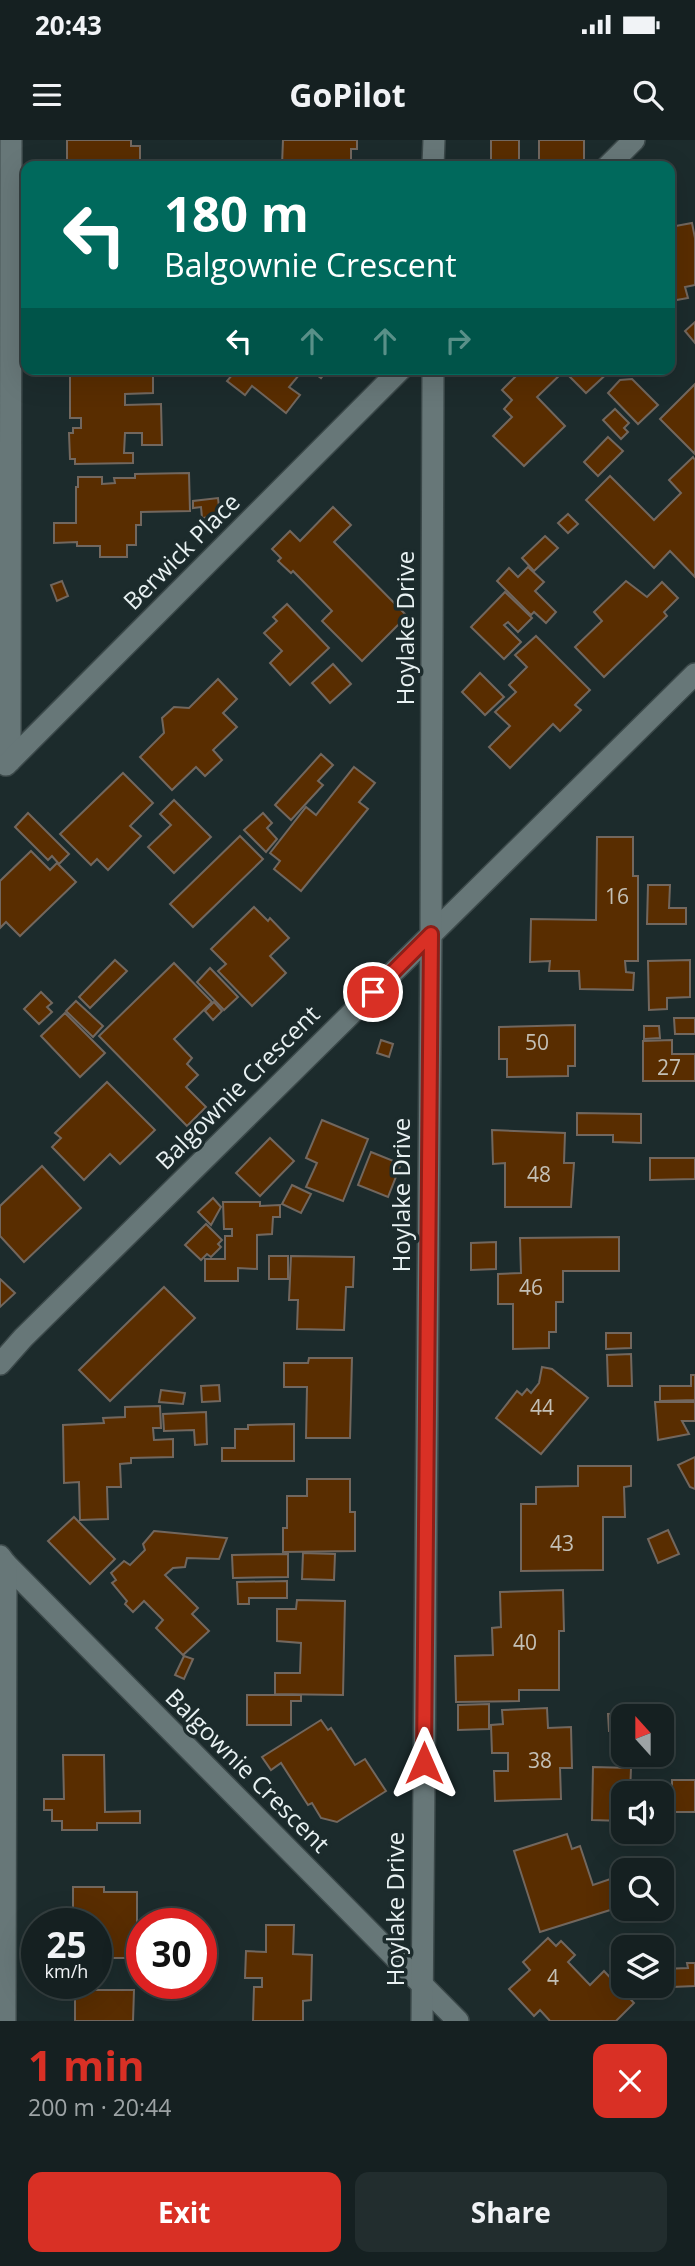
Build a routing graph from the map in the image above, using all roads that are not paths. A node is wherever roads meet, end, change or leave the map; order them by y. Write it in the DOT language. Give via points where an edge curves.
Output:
graph roads {
  1 [pos="11,140"];
  2 [pos="433,140"];
  3 [pos="635,140"];
  4 [pos="433,161"];
  5 [pos="613,161"];
  6 [pos="395,375"];
  7 [pos="433,375"];
  8 [pos="695,674"];
  9 [pos="5,766"];
  10 [pos="431,934"];
  11 [pos="0,1364"];
  12 [pos="3,1560"];
  13 [pos="422,1985"];
  14 [pos="5,2021"];
  15 [pos="422,2021"];
  16 [pos="458,2021"];
  1 -- 9 [label="street"];
  2 -- 4 [label="street"];
  3 -- 5 [label="street"];
  6 -- 9 [label="street, Berwick Place"];
  7 -- 10 [label="street, Hoylake Drive"];
  8 -- 10 [label="street, Balgownie Crescent"];
  10 -- 11 [label="street, Balgownie Crescent"];
  10 -- 13 [label="street, Hoylake Drive"];
  12 -- 13 [label="street, Balgownie Crescent"];
  12 -- 14 [label="street"];
  13 -- 15 [label="street, Hoylake Drive"];
  13 -- 16 [label="street, Balgownie Crescent"];
}
